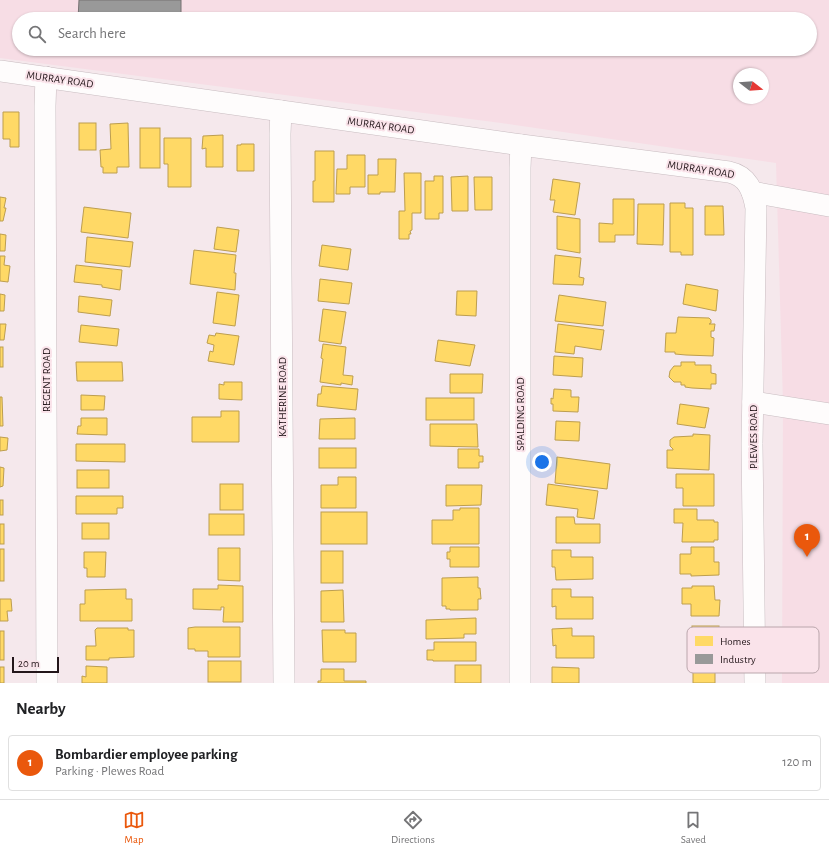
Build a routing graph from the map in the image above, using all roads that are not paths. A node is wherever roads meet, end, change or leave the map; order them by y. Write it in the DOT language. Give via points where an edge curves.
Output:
graph roads {
  1 [pos="0,71"];
  2 [pos="46,77"];
  3 [pos="281,111"];
  4 [pos="521,145"];
  5 [pos="752,192"];
  6 [pos="829,206"];
  7 [pos="753,402"];
  8 [pos="829,414"];
  9 [pos="754,627"];
  10 [pos="755,673"];
  11 [pos="47,683"];
  12 [pos="284,683"];
  13 [pos="520,683"];
  14 [pos="755,683"];
  1 -- 2 [label="street, MURRAY ROAD"];
  2 -- 3 [label="street, MURRAY ROAD"];
  2 -- 11 [label="street, REGENT ROAD"];
  3 -- 4 [label="street, MURRAY ROAD"];
  3 -- 12 [label="street, KATHERINE ROAD"];
  4 -- 5 [label="street, MURRAY ROAD" via="735,173 748,182"];
  4 -- 13 [label="street, SPALDING ROAD"];
  5 -- 6 [label="street"];
  5 -- 7 [label="street, PLEWES ROAD" via="756,208"];
  7 -- 8 [label="street"];
  7 -- 9 [label="street, PLEWES ROAD"];
  10 -- 14 [label="street, PLEWES ROAD"];
}
